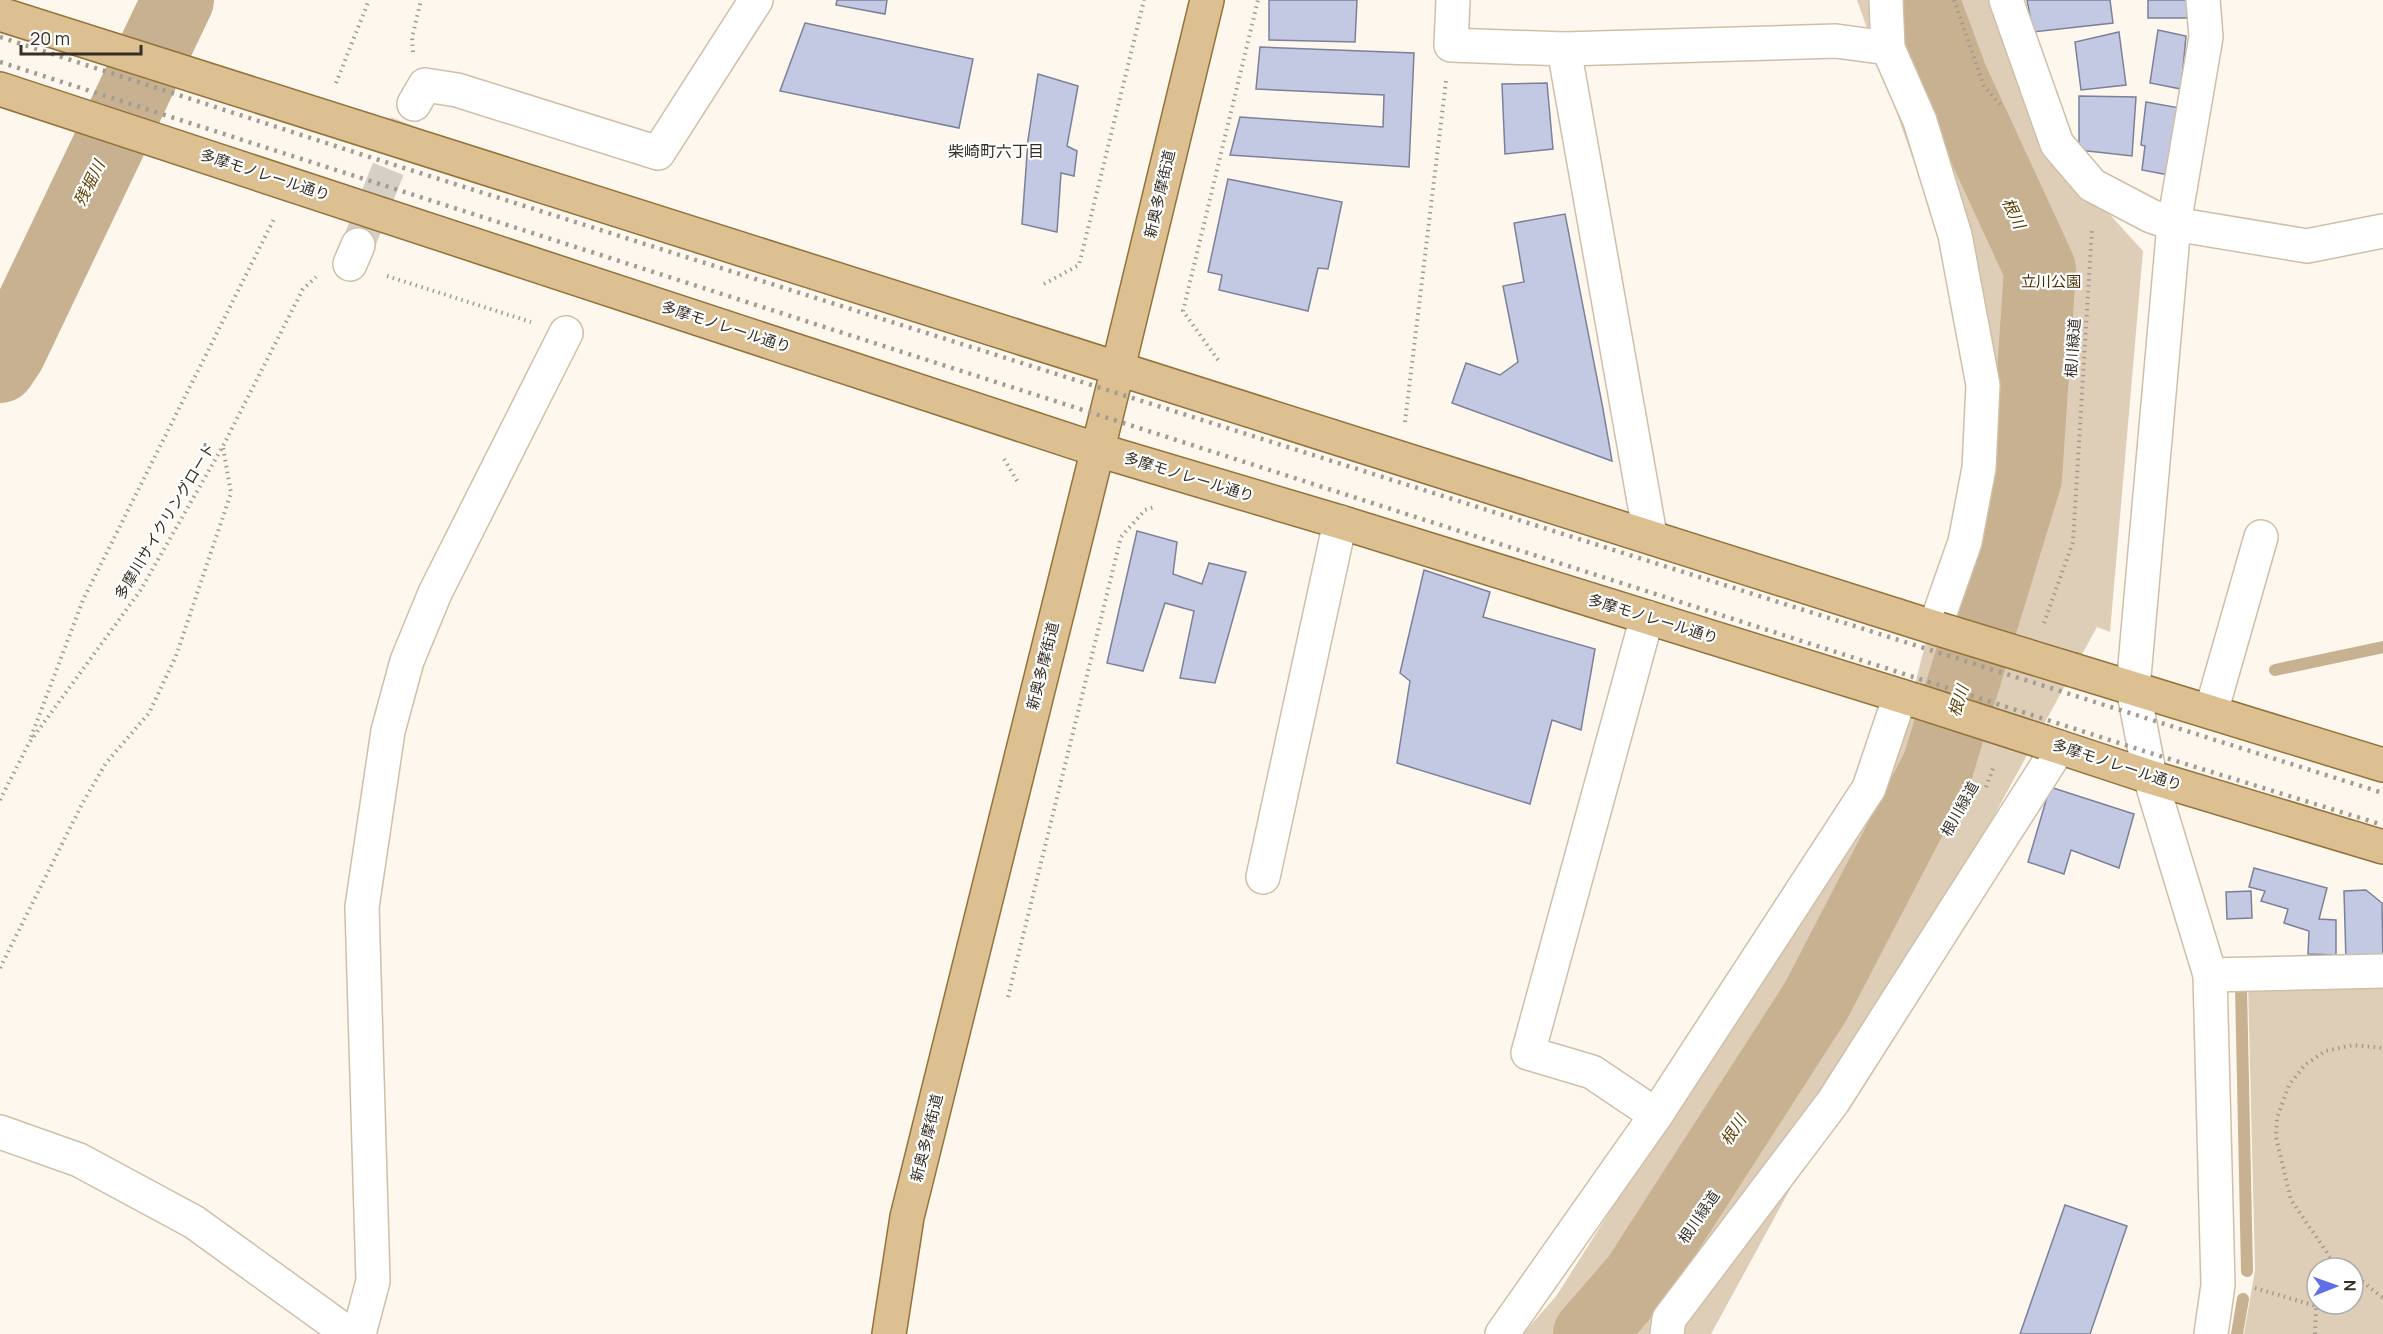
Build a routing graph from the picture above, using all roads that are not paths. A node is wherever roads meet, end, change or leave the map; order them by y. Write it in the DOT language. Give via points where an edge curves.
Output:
graph roads {
  1 [pos="756,0"];
  2 [pos="1207,0"];
  3 [pos="1453,0"];
  4 [pos="1887,0"];
  5 [pos="2006,0"];
  6 [pos="2203,0"];
  7 [pos="0,14"];
  8 [pos="1888,48"];
  9 [pos="1564,49"];
  10 [pos="0,89"];
  11 [pos="419,94"];
  12 [pos="2174,224"];
  13 [pos="2383,231"];
  14 [pos="566,333"];
  15 [pos="1118,368"];
  16 [pos="1098,450"];
  17 [pos="1340,522"];
  18 [pos="1650,536"];
  19 [pos="2261,537"];
  20 [pos="1647,617"];
  21 [pos="1937,628"];
  22 [pos="2133,688"];
  23 [pos="1908,699"];
  24 [pos="2211,712"];
  25 [pos="2052,744"];
  26 [pos="2383,765"];
  27 [pos="2150,777"];
  28 [pos="2383,847"];
  29 [pos="1263,877"];
  30 [pos="2383,971"];
  31 [pos="2210,975"];
  32 [pos="1656,1115"];
  33 [pos="0,1132"];
  34 [pos="348,1334"];
  35 [pos="359,1334"];
  36 [pos="889,1334"];
  37 [pos="1502,1334"];
  38 [pos="1667,1334"];
  39 [pos="2211,1334"];
  1 -- 11 [label="street" via="658,153 458,90"];
  2 -- 15 [label="main road, 新奥多摩街道"];
  3 -- 9 [label="street" via="1451,45"];
  4 -- 8 [label="street"];
  5 -- 12 [label="street" via="2057,144 2092,185"];
  6 -- 12 [label="street" via="2206,37"];
  7 -- 15 [label="main road"];
  8 -- 9 [label="street" via="1836,41"];
  8 -- 21 [label="street" via="1920,121 1955,235 1983,385 1979,468 1965,542"];
  9 -- 18 [label="street"];
  10 -- 16 [label="main road, 多摩モノレール通り"];
  12 -- 13 [label="street" via="2307,246"];
  12 -- 22 [label="street"];
  14 -- 35 [label="street" via="435,593 407,661 388,731 362,907 373,1281"];
  15 -- 16 [label="main road, 新奥多摩街道"];
  15 -- 18 [label="main road"];
  16 -- 17 [label="main road, 多摩モノレール通り"];
  16 -- 36 [label="main road, 新奥多摩街道" via="907,1217"];
  17 -- 20 [label="main road, 多摩モノレール通り"];
  17 -- 29 [label="street"];
  18 -- 21 [label="main road"];
  19 -- 24 [label="street"];
  20 -- 23 [label="main road, 多摩モノレール通り"];
  20 -- 32 [label="street" via="1528,1053 1592,1072"];
  21 -- 22 [label="main road, bridge"];
  22 -- 24 [label="main road"];
  22 -- 27 [label="street"];
  23 -- 25 [label="main road, 多摩モノレール通り, bridge"];
  23 -- 32 [label="street" via="1869,788"];
  24 -- 26 [label="main road"];
  25 -- 27 [label="main road, 多摩モノレール通り"];
  25 -- 38 [label="street" via="1833,1102 1670,1319"];
  27 -- 28 [label="main road, 多摩モノレール通り"];
  27 -- 31 [label="street"];
  30 -- 31 [label="street"];
  31 -- 39 [label="street" via="2218,1285"];
  32 -- 37 [label="street"];
  33 -- 34 [label="street" via="79,1160 194,1222"];
}
